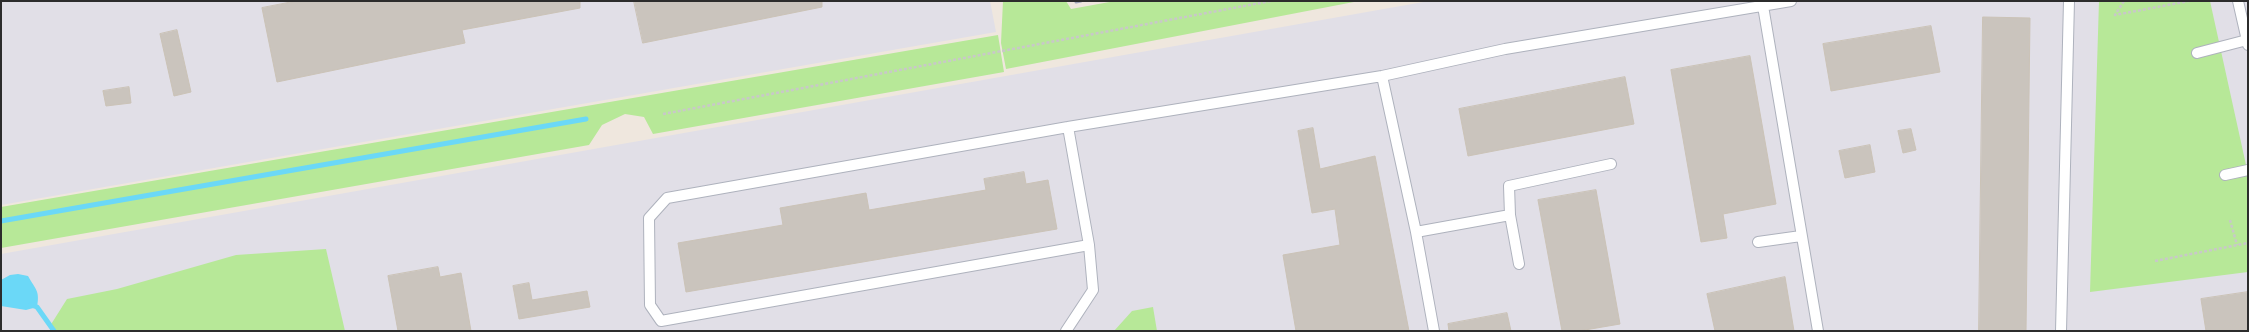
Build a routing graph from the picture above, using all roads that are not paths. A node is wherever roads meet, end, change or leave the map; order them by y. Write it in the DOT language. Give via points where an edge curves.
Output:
graph roads {
  1 [pos="1790,1"];
  2 [pos="2069,1"];
  3 [pos="2238,1"];
  4 [pos="1763,6"];
  5 [pos="2247,42"];
  6 [pos="2197,53"];
  7 [pos="1382,76"];
  8 [pos="1068,127"];
  9 [pos="1611,164"];
  10 [pos="2248,170"];
  11 [pos="2225,175"];
  12 [pos="1510,215"];
  13 [pos="1416,232"];
  14 [pos="1802,236"];
  15 [pos="1758,242"];
  16 [pos="1089,245"];
  17 [pos="1519,264"];
  18 [pos="1066,331"];
  19 [pos="1434,331"];
  20 [pos="1818,331"];
  21 [pos="2061,331"];
  1 -- 4 [label="lane"];
  2 -- 21 [label="lane"];
  3 -- 5 [label="lane"];
  4 -- 7 [label="lane" via="1505,49"];
  4 -- 14 [label="lane"];
  5 -- 6 [label="lane"];
  7 -- 8 [label="lane"];
  7 -- 13 [label="lane"];
  8 -- 16 [label="lane"];
  8 -- 16 [label="lane" via="667,198 649,218 650,305 661,321"];
  9 -- 12 [label="lane" via="1510,186"];
  10 -- 11 [label="lane"];
  12 -- 13 [label="lane"];
  12 -- 17 [label="lane"];
  13 -- 19 [label="lane"];
  14 -- 15 [label="lane"];
  14 -- 20 [label="lane"];
  16 -- 18 [label="lane" via="1093,290"];
}
